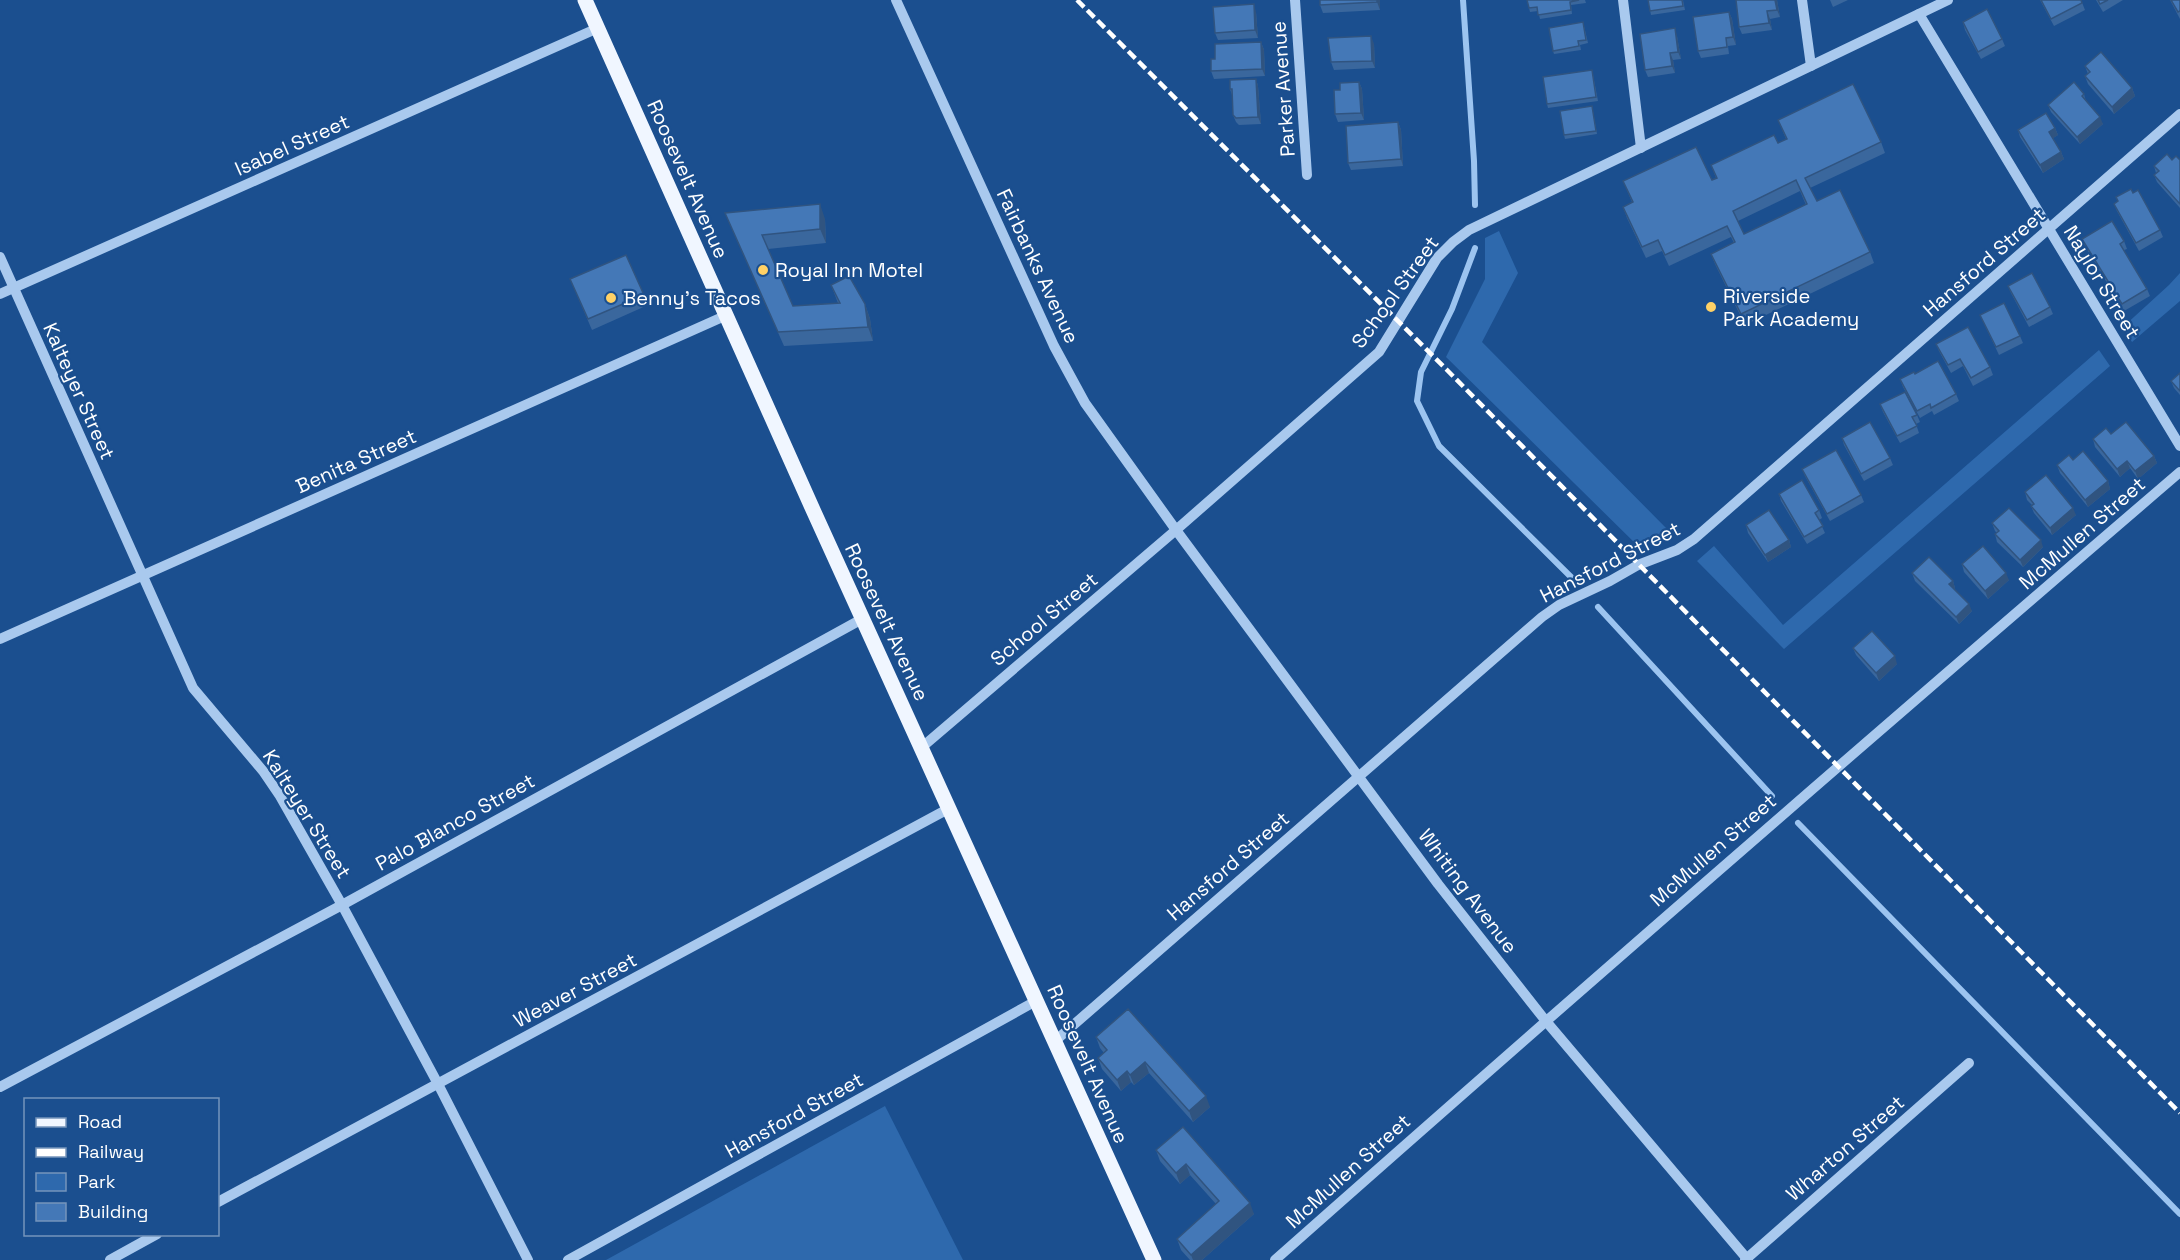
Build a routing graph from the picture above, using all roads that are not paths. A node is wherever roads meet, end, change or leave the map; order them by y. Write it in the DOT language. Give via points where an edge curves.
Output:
graph roads {
  1 [pos="585,0"];
  2 [pos="896,0"];
  3 [pos="1295,0"];
  4 [pos="1623,0"];
  5 [pos="1802,0"];
  6 [pos="1948,0"];
  7 [pos="1919,14"];
  8 [pos="598,28"];
  9 [pos="1811,66"];
  10 [pos="2180,114"];
  11 [pos="1641,148"];
  12 [pos="1307,175"];
  13 [pos="2049,228"];
  14 [pos="0,257"];
  15 [pos="14,288"];
  16 [pos="0,294"];
  17 [pos="727,315"];
  18 [pos="2180,446"];
  19 [pos="2180,472"];
  20 [pos="1176,530"];
  21 [pos="141,576"];
  22 [pos="862,619"];
  23 [pos="0,639"];
  24 [pos="921,748"];
  25 [pos="1358,776"];
  26 [pos="948,808"];
  27 [pos="342,905"];
  28 [pos="1036,1001"];
  29 [pos="1545,1020"];
  30 [pos="1055,1041"];
  31 [pos="1969,1063"];
  32 [pos="438,1084"];
  33 [pos="0,1087"];
  34 [pos="219,1201"];
  35 [pos="153,1236"];
  36 [pos="110,1260"];
  37 [pos="528,1260"];
  38 [pos="568,1260"];
  39 [pos="1154,1260"];
  40 [pos="1275,1260"];
  41 [pos="1747,1260"];
  1 -- 8 [label="main road, Roosevelt Avenue"];
  2 -- 20 [label="street, Fairbanks Avenue" via="1054,346 1085,403"];
  3 -- 12 [label="street, Parker Avenue"];
  4 -- 11 [label="street"];
  5 -- 9 [label="street"];
  6 -- 7 [label="street, School Street"];
  7 -- 9 [label="street, School Street"];
  7 -- 13 [label="street, Naylor Street"];
  8 -- 15 [label="street, Isabel Street"];
  8 -- 17 [label="main road, Roosevelt Avenue"];
  9 -- 11 [label="street, School Street"];
  10 -- 13 [label="street, Hansford Street"];
  11 -- 20 [label="street, School Street" via="1469,230 1453,242 1437,258 1379,352"];
  13 -- 18 [label="street, Naylor Street"];
  13 -- 25 [label="street, Hansford Street" via="1694,539 1559,605"];
  14 -- 15 [label="street, Kalteyer Street"];
  15 -- 16 [label="street, Isabel Street"];
  15 -- 21 [label="street, Kalteyer Street"];
  17 -- 21 [label="street, Benita Street"];
  17 -- 22 [label="main road, Roosevelt Avenue"];
  19 -- 29 [label="street, McMullen Street"];
  20 -- 24 [label="street, School Street"];
  20 -- 25 [label="street, Whiting Avenue"];
  21 -- 23 [label="street, Benita Street"];
  21 -- 27 [label="street, Kalteyer Street" via="193,688 263,771"];
  22 -- 24 [label="main road, Roosevelt Avenue"];
  22 -- 27 [label="street, Palo Blanco Street"];
  24 -- 26 [label="main road, Roosevelt Avenue"];
  25 -- 29 [label="street, Whiting Avenue"];
  25 -- 30 [label="street, Hansford Street"];
  26 -- 28 [label="main road, Roosevelt Avenue"];
  26 -- 32 [label="street, Weaver Street"];
  27 -- 32 [label="street, Kalteyer Street"];
  27 -- 33 [label="street, Palo Blanco Street"];
  28 -- 30 [label="main road, Roosevelt Avenue"];
  28 -- 38 [label="street, Hansford Street"];
  29 -- 40 [label="street, McMullen Street"];
  29 -- 41 [label="street, Whiting Avenue"];
  30 -- 39 [label="main road, Roosevelt Avenue"];
  31 -- 41 [label="street, Wharton Street"];
  32 -- 34 [label="street, Weaver Street"];
  32 -- 37 [label="street, Kalteyer Street"];
  35 -- 36 [label="street"];
}
